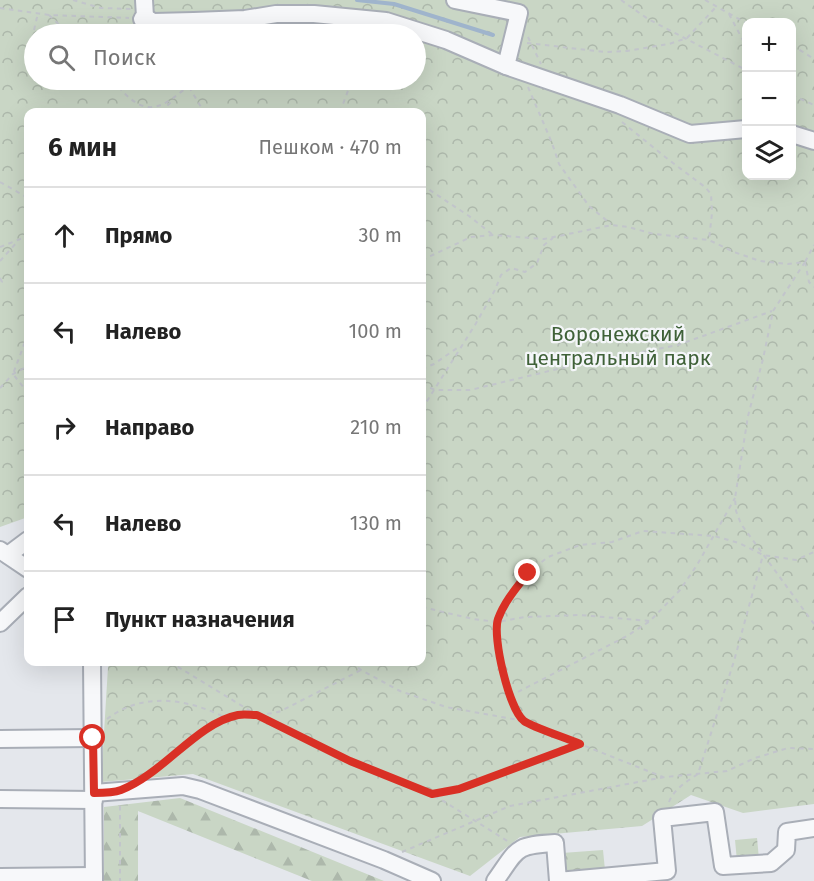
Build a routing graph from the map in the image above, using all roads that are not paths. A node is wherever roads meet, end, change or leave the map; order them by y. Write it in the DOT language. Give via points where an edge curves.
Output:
graph roads {
  1 [pos="455,0"];
  2 [pos="144,17"];
  3 [pos="396,24"];
  4 [pos="426,33"];
  5 [pos="514,68"];
  6 [pos="742,129"];
  7 [pos="796,135"];
  8 [pos="814,141"];
  9 [pos="24,542"];
  10 [pos="4,553"];
  11 [pos="24,566"];
  12 [pos="24,600"];
  13 [pos="0,623"];
  14 [pos="92,666"];
  15 [pos="93,738"];
  16 [pos="0,739"];
  17 [pos="94,797"];
  18 [pos="0,799"];
  19 [pos="814,828"];
  20 [pos="0,877"];
  21 [pos="94,878"];
  22 [pos="432,881"];
  23 [pos="495,881"];
  1 -- 5 [label="street" via="519,13 520,39"];
  2 -- 3 [label="street" via="245,19 304,14"];
  4 -- 5 [label="street"];
  5 -- 6 [label="street" via="690,134"];
  7 -- 8 [label="street"];
  9 -- 10 [label="street"];
  10 -- 11 [label="street"];
  12 -- 13 [label="street"];
  14 -- 15 [label="street"];
  15 -- 16 [label="street"];
  15 -- 17 [label="street"];
  17 -- 18 [label="street"];
  17 -- 21 [label="street"];
  17 -- 22 [label="street" via="183,786 200,790"];
  19 -- 23 [label="street" via="787,832 786,850 771,863 723,866 715,812 662,819 667,871 558,881 555,843 528,844 519,848"];
  20 -- 21 [label="street"];
}
